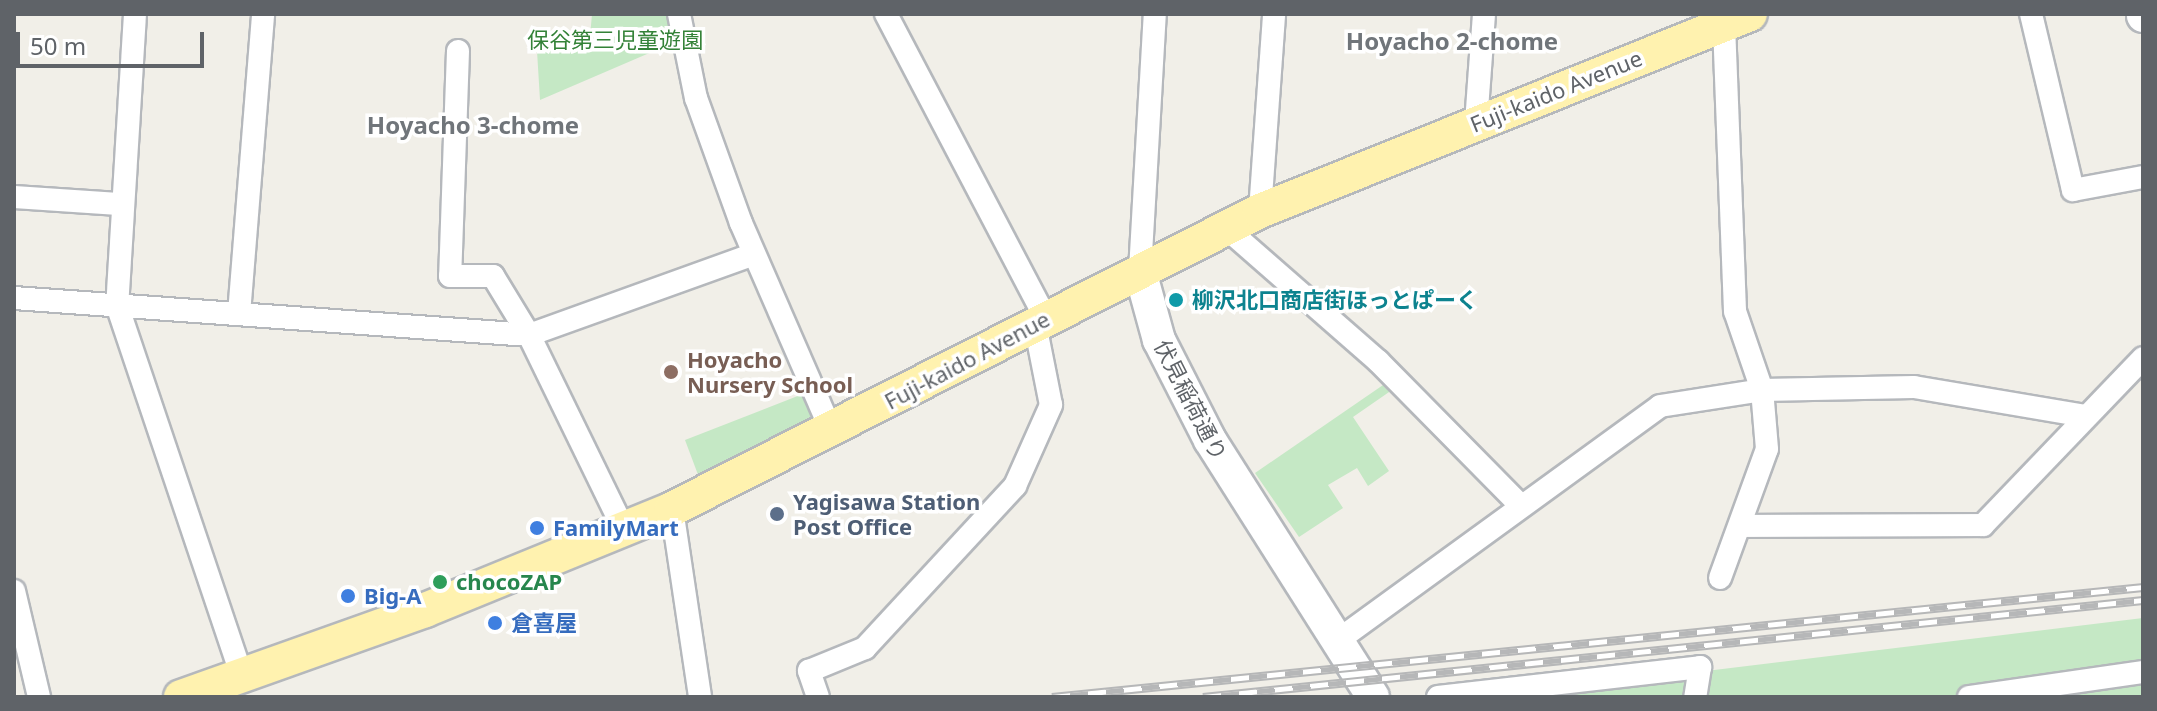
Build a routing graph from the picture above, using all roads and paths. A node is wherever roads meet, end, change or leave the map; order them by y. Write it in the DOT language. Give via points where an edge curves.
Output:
graph roads {
  1 [pos="135,14"];
  2 [pos="263,14"];
  3 [pos="679,14"];
  4 [pos="886,14"];
  5 [pos="1155,14"];
  6 [pos="1274,14"];
  7 [pos="1484,14"];
  8 [pos="2031,14"];
  9 [pos="1737,19"];
  10 [pos="458,51"];
  11 [pos="1476,123"];
  12 [pos="2143,177"];
  13 [pos="14,197"];
  14 [pos="119,204"];
  15 [pos="1260,211"];
  16 [pos="1226,228"];
  17 [pos="754,254"];
  18 [pos="1140,271"];
  19 [pos="14,298"];
  20 [pos="117,305"];
  21 [pos="239,314"];
  22 [pos="1038,316"];
  23 [pos="529,335"];
  24 [pos="2143,358"];
  25 [pos="1762,390"];
  26 [pos="2085,416"];
  27 [pos="832,432"];
  28 [pos="1520,505"];
  29 [pos="672,509"];
  30 [pos="1740,526"];
  31 [pos="623,528"];
  32 [pos="1720,578"];
  33 [pos="14,591"];
  34 [pos="18,617"];
  35 [pos="1337,641"];
  36 [pos="2143,672"];
  37 [pos="242,677"];
  38 [pos="1599,688"];
  39 [pos="39,697"];
  40 [pos="181,697"];
  41 [pos="700,697"];
  42 [pos="818,697"];
  43 [pos="1373,697"];
  44 [pos="1438,697"];
  45 [pos="1695,697"];
  46 [pos="1969,697"];
  1 -- 14 [label="street"];
  2 -- 21 [label="street"];
  3 -- 17 [label="street" via="696,98"];
  4 -- 22 [label="street"];
  5 -- 18 [label="street, 伏見稲荷通り"];
  6 -- 15 [label="street"];
  7 -- 11 [label="street"];
  8 -- 12 [label="street" via="2073,190"];
  9 -- 11 [label="main road, Fuji-kaido Avenue"];
  9 -- 25 [label="street" via="1735,311"];
  10 -- 23 [label="street" via="450,276 493,276"];
  11 -- 15 [label="main road, Fuji-kaido Avenue"];
  13 -- 14 [label="street"];
  14 -- 20 [label="street"];
  15 -- 16 [label="main road, Fuji-kaido Avenue"];
  16 -- 18 [label="main road, Fuji-kaido Avenue"];
  16 -- 28 [label="street" via="1378,361 1390,381"];
  17 -- 23 [label="street"];
  17 -- 27 [label="street"];
  18 -- 22 [label="main road, Fuji-kaido Avenue"];
  18 -- 35 [label="street, 伏見稲荷通り" via="1159,340 1210,440"];
  19 -- 20 [label="street"];
  20 -- 21 [label="street"];
  20 -- 37 [label="street"];
  21 -- 23 [label="street"];
  22 -- 27 [label="main road, Fuji-kaido Avenue"];
  22 -- 42 [label="street" via="1051,405 1015,486 865,648 809,671"];
  23 -- 31 [label="street"];
  24 -- 26 [label="street"];
  25 -- 26 [label="street" via="1914,387"];
  25 -- 28 [label="street" via="1660,406"];
  25 -- 30 [label="street" via="1767,449"];
  26 -- 30 [label="street" via="1983,525"];
  27 -- 29 [label="main road, Fuji-kaido Avenue"];
  28 -- 35 [label="street" via="1488,537"];
  29 -- 31 [label="main road, Fuji-kaido Avenue"];
  29 -- 41 [label="street"];
  30 -- 32 [label="street"];
  31 -- 37 [label="main road, Fuji-kaido Avenue"];
  33 -- 34 [label="street"];
  34 -- 39 [label="street"];
  35 -- 43 [label="street, 伏見稲荷通り"];
  36 -- 46 [label="street"];
  37 -- 40 [label="main road, Fuji-kaido Avenue"];
  38 -- 44 [label="street"];
  38 -- 45 [label="street" via="1700,667"];
}
